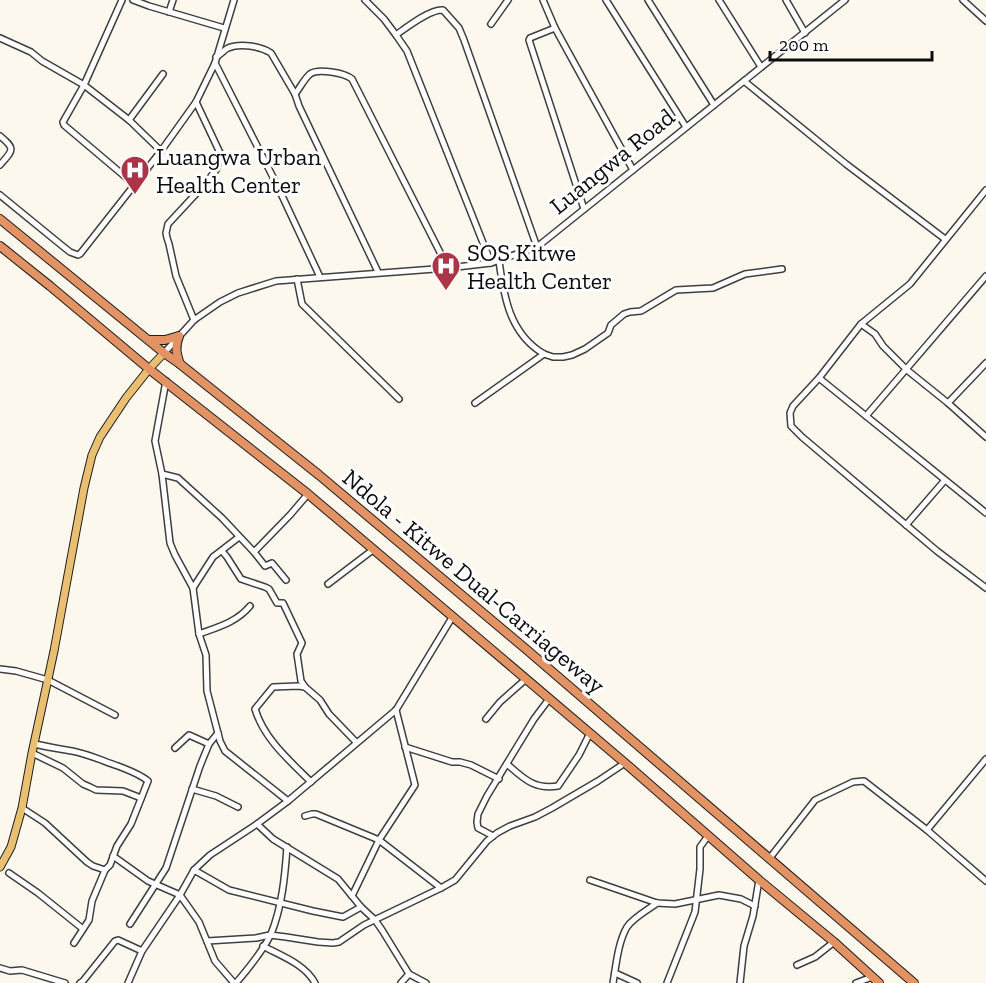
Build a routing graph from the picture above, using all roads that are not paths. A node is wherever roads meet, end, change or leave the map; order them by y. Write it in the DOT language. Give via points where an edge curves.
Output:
graph roads {
  1 [pos="122,0"];
  2 [pos="133,0"];
  3 [pos="172,0"];
  4 [pos="234,0"];
  5 [pos="365,0"];
  6 [pos="508,0"];
  7 [pos="543,0"];
  8 [pos="606,0"];
  9 [pos="648,0"];
  10 [pos="719,0"];
  11 [pos="786,0"];
  12 [pos="845,0"];
  13 [pos="963,0"];
  14 [pos="169,12"];
  15 [pos="986,21"];
  16 [pos="491,24"];
  17 [pos="224,28"];
  18 [pos="555,28"];
  19 [pos="805,33"];
  20 [pos="396,35"];
  21 [pos="0,38"];
  22 [pos="215,60"];
  23 [pos="761,67"];
  24 [pos="163,74"];
  25 [pos="744,81"];
  26 [pos="84,85"];
  27 [pos="295,94"];
  28 [pos="196,102"];
  29 [pos="714,105"];
  30 [pos="129,120"];
  31 [pos="686,127"];
  32 [pos="0,136"];
  33 [pos="161,152"];
  34 [pos="0,165"];
  35 [pos="633,170"];
  36 [pos="135,184"];
  37 [pos="986,190"];
  38 [pos="0,195"];
  39 [pos="584,209"];
  40 [pos="0,219"];
  41 [pos="945,239"];
  42 [pos="0,246"];
  43 [pos="537,247"];
  44 [pos="499,261"];
  45 [pos="491,263"];
  46 [pos="448,268"];
  47 [pos="782,269"];
  48 [pos="378,272"];
  49 [pos="320,277"];
  50 [pos="297,279"];
  51 [pos="985,281"];
  52 [pos="194,320"];
  53 [pos="861,324"];
  54 [pos="179,336"];
  55 [pos="150,340"];
  56 [pos="164,353"];
  57 [pos="544,354"];
  58 [pos="986,363"];
  59 [pos="180,364"];
  60 [pos="149,369"];
  61 [pos="907,370"];
  62 [pos="819,378"];
  63 [pos="166,381"];
  64 [pos="399,399"];
  65 [pos="475,403"];
  66 [pos="948,403"];
  67 [pos="867,416"];
  68 [pos="986,437"];
  69 [pos="162,474"];
  70 [pos="945,480"];
  71 [pos="308,494"];
  72 [pos="986,513"];
  73 [pos="906,525"];
  74 [pos="239,537"];
  75 [pos="374,549"];
  76 [pos="222,551"];
  77 [pos="254,552"];
  78 [pos="286,580"];
  79 [pos="328,584"];
  80 [pos="193,588"];
  81 [pos="986,588"];
  82 [pos="250,606"];
  83 [pos="453,616"];
  84 [pos="199,633"];
  85 [pos="0,669"];
  86 [pos="526,679"];
  87 [pos="48,680"];
  88 [pos="305,687"];
  89 [pos="549,699"];
  90 [pos="396,710"];
  91 [pos="115,715"];
  92 [pos="486,719"];
  93 [pos="218,733"];
  94 [pos="590,733"];
  95 [pos="356,742"];
  96 [pos="35,744"];
  97 [pos="209,744"];
  98 [pos="405,747"];
  99 [pos="174,748"];
  100 [pos="32,753"];
  101 [pos="986,759"];
  102 [pos="625,763"];
  103 [pos="507,764"];
  104 [pos="499,779"];
  105 [pos="310,782"];
  106 [pos="192,789"];
  107 [pos="141,798"];
  108 [pos="288,801"];
  109 [pos="238,807"];
  110 [pos="22,808"];
  111 [pos="305,816"];
  112 [pos="257,824"];
  113 [pos="927,831"];
  114 [pos="493,836"];
  115 [pos="708,836"];
  116 [pos="379,840"];
  117 [pos="287,847"];
  118 [pos="113,856"];
  119 [pos="769,859"];
  120 [pos="0,867"];
  121 [pos="105,870"];
  122 [pos="194,870"];
  123 [pos="9,873"];
  124 [pos="591,880"];
  125 [pos="759,880"];
  126 [pos="986,881"];
  127 [pos="156,884"];
  128 [pos="441,888"];
  129 [pos="180,895"];
  130 [pos="352,896"];
  131 [pos="696,899"];
  132 [pos="279,902"];
  133 [pos="657,903"];
  134 [pos="755,906"];
  135 [pos="361,907"];
  136 [pos="375,920"];
  137 [pos="130,924"];
  138 [pos="83,929"];
  139 [pos="270,935"];
  140 [pos="207,941"];
  141 [pos="834,942"];
  142 [pos="74,943"];
  143 [pos="263,946"];
  144 [pos="142,951"];
  145 [pos="797,965"];
  146 [pos="0,969"];
  147 [pos="409,974"];
  148 [pos="615,974"];
  149 [pos="875,980"];
  150 [pos="65,983"];
  151 [pos="80,983"];
  152 [pos="128,983"];
  153 [pos="235,983"];
  154 [pos="315,983"];
  155 [pos="401,983"];
  156 [pos="426,983"];
  157 [pos="613,983"];
  158 [pos="637,983"];
  159 [pos="667,983"];
  160 [pos="740,983"];
  161 [pos="856,983"];
  162 [pos="914,983"];
  1 -- 26 [label="street"];
  2 -- 14 [label="street"];
  3 -- 14 [label="street"];
  4 -- 17 [label="street"];
  5 -- 20 [label="street"];
  6 -- 16 [label="street"];
  7 -- 18 [label="street"];
  8 -- 31 [label="street"];
  9 -- 29 [label="street"];
  10 -- 23 [label="street"];
  11 -- 19 [label="street"];
  12 -- 19 [label="street, Luangwa Road"];
  13 -- 15 [label="street"];
  14 -- 17 [label="street"];
  17 -- 22 [label="street"];
  18 -- 35 [label="street"];
  18 -- 39 [label="street" via="530,40"];
  19 -- 23 [label="street, Luangwa Road"];
  20 -- 43 [label="street" via="438,10 443,10 459,28"];
  20 -- 45 [label="street" via="406,51"];
  21 -- 26 [label="street"];
  22 -- 27 [label="street" via="236,46 266,50"];
  22 -- 28 [label="street"];
  22 -- 49 [label="street"];
  23 -- 25 [label="street, Luangwa Road"];
  24 -- 30 [label="street"];
  25 -- 29 [label="street, Luangwa Road"];
  25 -- 41 [label="street"];
  26 -- 30 [label="street"];
  26 -- 36 [label="street" via="64,125"];
  27 -- 46 [label="street" via="311,73 320,71 352,79"];
  27 -- 48 [label="street"];
  28 -- 33 [label="street"];
  28 -- 52 [label="street" via="221,155 216,170 168,224 166,233 176,276"];
  29 -- 31 [label="street, Luangwa Road"];
  30 -- 33 [label="street"];
  31 -- 35 [label="street, Luangwa Road"];
  32 -- 34 [label="street" via="12,147"];
  33 -- 36 [label="street"];
  35 -- 39 [label="street, Luangwa Road"];
  36 -- 38 [label="street" via="78,255"];
  37 -- 41 [label="street"];
  39 -- 43 [label="street, Luangwa Road"];
  40 -- 55 [label="highway, Ndola - Kitwe Dual-Carriageway"];
  41 -- 53 [label="street" via="910,284"];
  42 -- 60 [label="highway, Ndola - Kitwe Dual-Carriageway"];
  43 -- 44 [label="street, Luangwa Road"];
  44 -- 45 [label="street, Luangwa Road"];
  44 -- 57 [label="street" via="511,318 526,341"];
  45 -- 46 [label="street, Luangwa Road"];
  46 -- 48 [label="street, Luangwa Road"];
  47 -- 57 [label="street" via="745,274 713,288 676,291 641,311 624,314 608,333 585,349 563,357"];
  48 -- 49 [label="street, Luangwa Road"];
  49 -- 50 [label="street, Luangwa Road"];
  50 -- 52 [label="street, Luangwa Road" via="238,293"];
  50 -- 64 [label="street" via="302,304"];
  51 -- 61 [label="street"];
  52 -- 54 [label="street, Luangwa Road"];
  53 -- 61 [label="street"];
  53 -- 62 [label="street"];
  54 -- 55 [label="highway"];
  54 -- 56 [label="street, Luangwa Road"];
  54 -- 59 [label="highway" via="175,346"];
  55 -- 56 [label="highway, Ndola - Kitwe Dual-Carriageway"];
  56 -- 59 [label="highway, Ndola - Kitwe Dual-Carriageway"];
  56 -- 60 [label="main road, Luangwa Road"];
  57 -- 65 [label="street"];
  58 -- 66 [label="street"];
  59 -- 119 [label="highway, Ndola - Kitwe Dual-Carriageway" via="319,475"];
  60 -- 63 [label="highway, Ndola - Kitwe Dual-Carriageway"];
  60 -- 87 [label="main road, Luangwa Road" via="100,437 92,455"];
  61 -- 66 [label="street"];
  61 -- 67 [label="street"];
  62 -- 67 [label="street"];
  62 -- 73 [label="street" via="793,406 791,426"];
  63 -- 69 [label="street" via="155,438"];
  63 -- 71 [label="highway, Ndola - Kitwe Dual-Carriageway"];
  66 -- 68 [label="street"];
  67 -- 70 [label="street"];
  69 -- 74 [label="street" via="178,478"];
  69 -- 80 [label="street" via="170,543"];
  70 -- 72 [label="street"];
  70 -- 73 [label="street"];
  71 -- 75 [label="highway, Ndola - Kitwe Dual-Carriageway"];
  71 -- 77 [label="street"];
  73 -- 81 [label="street"];
  74 -- 76 [label="street"];
  74 -- 77 [label="street"];
  75 -- 79 [label="street"];
  75 -- 83 [label="highway, Ndola - Kitwe Dual-Carriageway"];
  76 -- 80 [label="street" via="213,557"];
  76 -- 88 [label="street" via="241,579 265,587 277,603 283,603 302,643 297,654"];
  77 -- 78 [label="street" via="265,566 272,563"];
  80 -- 84 [label="street"];
  82 -- 84 [label="street" via="225,625"];
  83 -- 86 [label="highway, Ndola - Kitwe Dual-Carriageway"];
  83 -- 90 [label="street"];
  84 -- 93 [label="street"];
  85 -- 87 [label="street"];
  86 -- 89 [label="highway, Ndola - Kitwe Dual-Carriageway"];
  86 -- 92 [label="street"];
  87 -- 91 [label="street"];
  87 -- 96 [label="main road, Luangwa Road"];
  88 -- 95 [label="street"];
  88 -- 105 [label="street" via="273,687 255,709 263,730"];
  89 -- 94 [label="highway, Ndola - Kitwe Dual-Carriageway"];
  89 -- 103 [label="street"];
  90 -- 95 [label="street"];
  90 -- 98 [label="street"];
  93 -- 97 [label="street"];
  93 -- 108 [label="street" via="225,751"];
  94 -- 102 [label="highway, Ndola - Kitwe Dual-Carriageway"];
  94 -- 103 [label="street" via="558,786 529,784"];
  95 -- 105 [label="street"];
  96 -- 100 [label="main road, Luangwa Road"];
  96 -- 107 [label="street" via="96,758 146,778"];
  97 -- 99 [label="street" via="189,735"];
  97 -- 106 [label="street"];
  98 -- 104 [label="street" via="471,765"];
  98 -- 116 [label="street" via="415,785"];
  100 -- 107 [label="street" via="96,790 123,791"];
  100 -- 110 [label="main road, Luangwa Road"];
  101 -- 113 [label="street"];
  102 -- 114 [label="street" via="534,818"];
  102 -- 115 [label="highway, Ndola - Kitwe Dual-Carriageway"];
  103 -- 104 [label="street"];
  104 -- 114 [label="street" via="478,813 477,822 481,830"];
  105 -- 108 [label="street"];
  106 -- 109 [label="street"];
  106 -- 127 [label="street" via="166,868"];
  107 -- 118 [label="street"];
  108 -- 112 [label="street"];
  110 -- 120 [label="main road, Luangwa Road"];
  110 -- 121 [label="street" via="45,823 87,862"];
  111 -- 116 [label="street" via="316,814"];
  112 -- 117 [label="street"];
  112 -- 122 [label="street"];
  113 -- 119 [label="street" via="864,781 853,782 815,800"];
  113 -- 126 [label="street"];
  114 -- 128 [label="street" via="455,880"];
  115 -- 125 [label="highway, Ndola - Kitwe Dual-Carriageway"];
  115 -- 131 [label="street" via="701,845"];
  116 -- 128 [label="street"];
  116 -- 130 [label="street"];
  117 -- 130 [label="street" via="334,876"];
  117 -- 132 [label="street"];
  118 -- 121 [label="street"];
  118 -- 127 [label="street"];
  119 -- 162 [label="highway, Ndola - Kitwe Dual-Carriageway"];
  121 -- 138 [label="street"];
  122 -- 129 [label="street"];
  122 -- 132 [label="street" via="229,890"];
  123 -- 138 [label="street"];
  124 -- 133 [label="street"];
  125 -- 134 [label="street"];
  125 -- 141 [label="highway, Ndola - Kitwe Dual-Carriageway"];
  127 -- 129 [label="street"];
  127 -- 137 [label="street"];
  128 -- 136 [label="street"];
  129 -- 140 [label="street"];
  129 -- 144 [label="street"];
  130 -- 135 [label="street"];
  131 -- 133 [label="street"];
  131 -- 134 [label="street" via="731,896"];
  131 -- 159 [label="street" via="695,912"];
  132 -- 135 [label="street" via="343,917"];
  132 -- 139 [label="street"];
  133 -- 148 [label="street" via="626,929"];
  134 -- 160 [label="street" via="744,946"];
  135 -- 136 [label="street"];
  136 -- 139 [label="street" via="333,943"];
  136 -- 147 [label="street"];
  138 -- 142 [label="street"];
  139 -- 140 [label="street"];
  139 -- 143 [label="street"];
  140 -- 153 [label="street" via="215,961"];
  141 -- 145 [label="street"];
  141 -- 149 [label="highway, Ndola - Kitwe Dual-Carriageway"];
  143 -- 153 [label="street"];
  143 -- 154 [label="street" via="304,968"];
  144 -- 151 [label="street" via="115,941"];
  144 -- 152 [label="street"];
  146 -- 150 [label="street" via="22,970"];
  147 -- 155 [label="street"];
  147 -- 156 [label="street"];
  148 -- 157 [label="street"];
  148 -- 158 [label="street"];
  149 -- 161 [label="street"];
}
